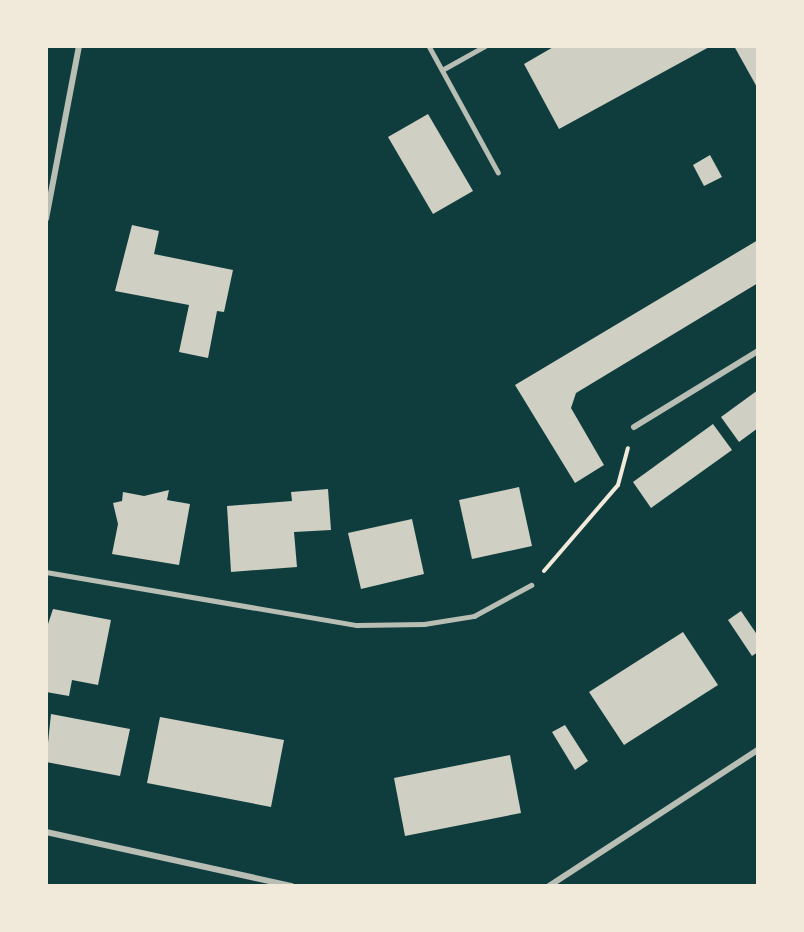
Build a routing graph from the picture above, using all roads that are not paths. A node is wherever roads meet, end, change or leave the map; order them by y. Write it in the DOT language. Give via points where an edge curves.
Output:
graph roads {
  1 [pos="79,46"];
  2 [pos="429,46"];
  3 [pos="484,46"];
  4 [pos="442,70"];
  5 [pos="498,172"];
  6 [pos="46,219"];
  7 [pos="758,351"];
  8 [pos="634,427"];
  9 [pos="46,572"];
  10 [pos="531,585"];
  11 [pos="758,750"];
  12 [pos="46,832"];
  13 [pos="292,885"];
  14 [pos="549,885"];
  1 -- 6 [label="street"];
  2 -- 4 [label="lane"];
  3 -- 4 [label="lane"];
  4 -- 5 [label="lane"];
  7 -- 8 [label="street"];
  9 -- 10 [label="lane" via="357,625 424,624 474,616"];
  11 -- 14 [label="street"];
  12 -- 13 [label="street"];
}
